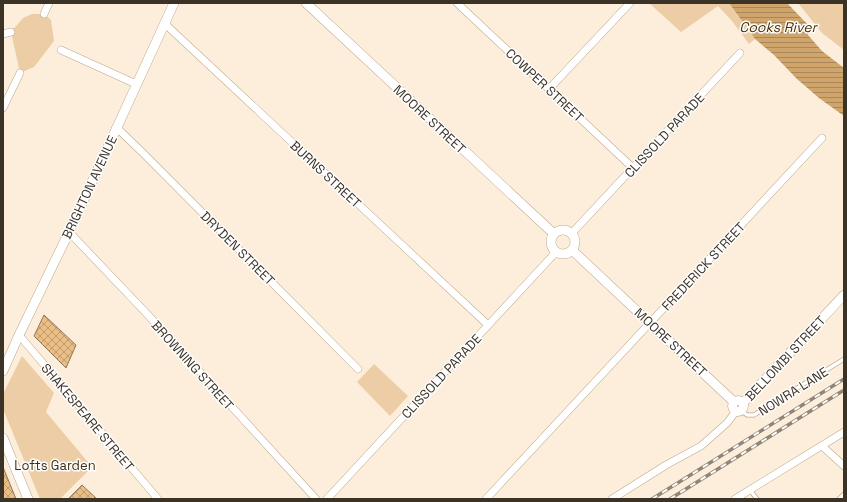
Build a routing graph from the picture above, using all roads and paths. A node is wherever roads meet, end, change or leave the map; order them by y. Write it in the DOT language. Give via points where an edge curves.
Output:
graph roads {
  1 [pos="49,3"];
  2 [pos="174,3"];
  3 [pos="306,3"];
  4 [pos="457,3"];
  5 [pos="630,3"];
  6 [pos="44,14"];
  7 [pos="164,23"];
  8 [pos="11,32"];
  9 [pos="3,34"];
  10 [pos="61,50"];
  11 [pos="740,53"];
  12 [pos="20,73"];
  13 [pos="136,84"];
  14 [pos="549,89"];
  15 [pos="3,108"];
  16 [pos="116,128"];
  17 [pos="822,138"];
  18 [pos="633,168"];
  19 [pos="68,232"];
  20 [pos="554,234"];
  21 [pos="571,234"];
  22 [pos="572,250"];
  23 [pos="556,252"];
  24 [pos="844,295"];
  25 [pos="650,323"];
  26 [pos="488,325"];
  27 [pos="19,335"];
  28 [pos="844,359"];
  29 [pos="358,369"];
  30 [pos="3,371"];
  31 [pos="739,407"];
  32 [pos="844,432"];
  33 [pos="3,438"];
  34 [pos="822,446"];
  35 [pos="844,466"];
  36 [pos="750,490"];
  37 [pos="844,494"];
  38 [pos="28,499"];
  39 [pos="158,499"];
  40 [pos="316,499"];
  41 [pos="327,499"];
  42 [pos="486,499"];
  43 [pos="612,499"];
  44 [pos="735,499"];
  45 [pos="757,499"];
  46 [pos="839,499"];
  1 -- 6 [label="street"];
  2 -- 7 [label="street, BRIGHTON AVENUE"];
  3 -- 20 [label="street, MOORE STREET"];
  4 -- 14 [label="street, COWPER STREET"];
  5 -- 14 [label="street"];
  7 -- 13 [label="street, BRIGHTON AVENUE"];
  7 -- 26 [label="street, BURNS STREET"];
  8 -- 9 [label="street"];
  10 -- 13 [label="street"];
  11 -- 18 [label="street, CLISSOLD PARADE"];
  12 -- 15 [label="street"];
  13 -- 16 [label="street, BRIGHTON AVENUE"];
  14 -- 18 [label="street, COWPER STREET"];
  16 -- 19 [label="street, BRIGHTON AVENUE"];
  16 -- 29 [label="street, DRYDEN STREET"];
  17 -- 25 [label="street, FREDERICK STREET"];
  18 -- 21 [label="street, CLISSOLD PARADE"];
  19 -- 27 [label="street, BRIGHTON AVENUE"];
  19 -- 40 [label="street, BROWNING STREET"];
  20 -- 21 [label="street" via="564,231"];
  20 -- 23 [label="street" via="551,242"];
  21 -- 22 [label="street" via="574,241"];
  22 -- 23 [label="street" via="563,254"];
  22 -- 25 [label="street, MOORE STREET"];
  23 -- 26 [label="street, CLISSOLD PARADE"];
  24 -- 31 [label="street, BELLOMBI STREET"];
  25 -- 31 [label="street, MOORE STREET"];
  25 -- 42 [label="street, FREDERICK STREET"];
  26 -- 41 [label="street, CLISSOLD PARADE"];
  27 -- 30 [label="street, BRIGHTON AVENUE"];
  27 -- 39 [label="street, SHAKESPEARE STREET"];
  28 -- 31 [label="lane, NOWRA LANE" via="754,415 747,415"];
  31 -- 43 [label="street" via="727,423 701,446"];
  32 -- 34 [label="street"];
  33 -- 38 [label="street"];
  34 -- 35 [label="street"];
  34 -- 36 [label="street"];
  36 -- 44 [label="street"];
  36 -- 45 [label="lane"];
  37 -- 46 [label="lane"];
}
